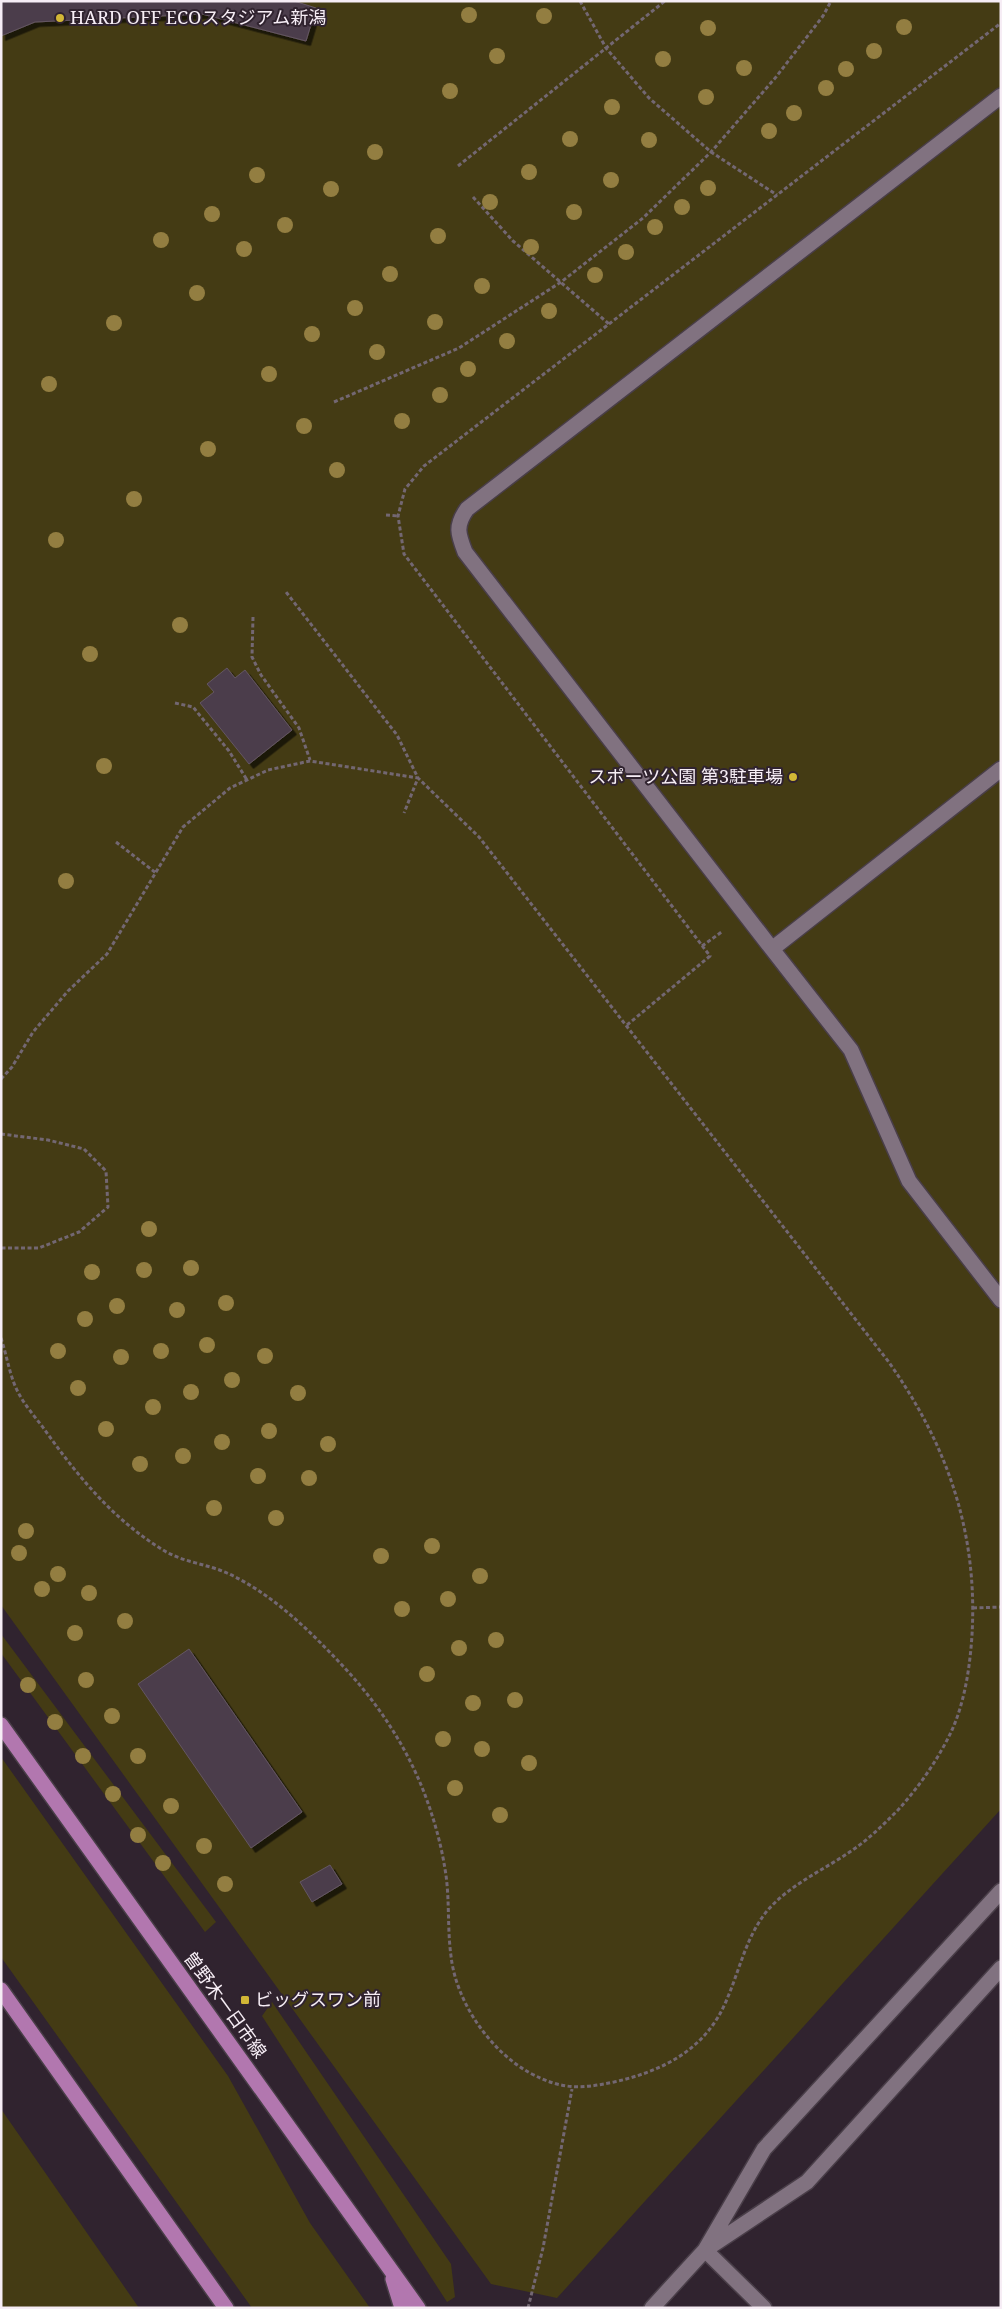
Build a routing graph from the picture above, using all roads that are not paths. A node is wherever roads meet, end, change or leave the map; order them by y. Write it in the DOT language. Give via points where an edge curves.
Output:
graph roads {
  1 [pos="1001,96"];
  2 [pos="1001,768"];
  3 [pos="772,949"];
  4 [pos="1001,1300"];
  5 [pos="1,1725"];
  6 [pos="1001,1891"];
  7 [pos="1001,1968"];
  8 [pos="1,1990"];
  9 [pos="705,2250"];
  10 [pos="388,2266"];
  11 [pos="226,2308"];
  12 [pos="402,2308"];
  13 [pos="418,2308"];
  14 [pos="652,2308"];
  15 [pos="764,2308"];
  1 -- 3 [label="street" via="467,509 459,520 459,537 465,552"];
  2 -- 3 [label="street"];
  3 -- 4 [label="street" via="851,1050 909,1181"];
  5 -- 10 [label="main road, 曽野木一日市線"];
  6 -- 9 [label="street" via="764,2149"];
  7 -- 9 [label="street" via="807,2182"];
  8 -- 11 [label="main road"];
  9 -- 14 [label="street"];
  9 -- 15 [label="street"];
  10 -- 12 [label="main road"];
  10 -- 13 [label="main road, 曽野木一日市線"];
}
